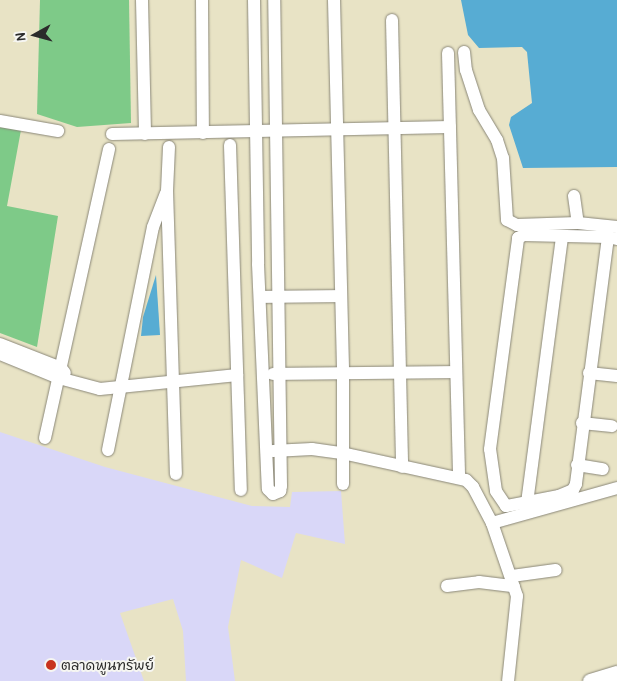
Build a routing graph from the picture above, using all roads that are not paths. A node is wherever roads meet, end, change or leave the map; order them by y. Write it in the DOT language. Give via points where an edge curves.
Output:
graph roads {
  1 [pos="142,0"];
  2 [pos="202,0"];
  3 [pos="254,0"];
  4 [pos="274,0"];
  5 [pos="334,0"];
  6 [pos="392,20"];
  7 [pos="255,43"];
  8 [pos="274,44"];
  9 [pos="464,52"];
  10 [pos="448,53"];
  11 [pos="0,121"];
  12 [pos="393,127"];
  13 [pos="450,127"];
  14 [pos="337,129"];
  15 [pos="58,131"];
  16 [pos="276,131"];
  17 [pos="257,132"];
  18 [pos="203,133"];
  19 [pos="112,134"];
  20 [pos="145,134"];
  21 [pos="230,145"];
  22 [pos="169,147"];
  23 [pos="109,149"];
  24 [pos="167,191"];
  25 [pos="574,196"];
  26 [pos="277,215"];
  27 [pos="257,216"];
  28 [pos="578,223"];
  29 [pos="617,227"];
  30 [pos="562,236"];
  31 [pos="613,238"];
  32 [pos="260,296"];
  33 [pos="279,296"];
  34 [pos="341,296"];
  35 [pos="3,350"];
  36 [pos="0,367"];
  37 [pos="456,372"];
  38 [pos="60,373"];
  39 [pos="399,373"];
  40 [pos="589,373"];
  41 [pos="237,374"];
  42 [pos="265,374"];
  43 [pos="280,374"];
  44 [pos="343,374"];
  45 [pos="617,376"];
  46 [pos="174,383"];
  47 [pos="123,389"];
  48 [pos="582,423"];
  49 [pos="612,426"];
  50 [pos="45,438"];
  51 [pos="108,450"];
  52 [pos="280,450"];
  53 [pos="267,452"];
  54 [pos="342,453"];
  55 [pos="577,465"];
  56 [pos="402,468"];
  57 [pos="602,469"];
  58 [pos="176,474"];
  59 [pos="459,476"];
  60 [pos="342,484"];
  61 [pos="617,488"];
  62 [pos="241,490"];
  63 [pos="527,503"];
  64 [pos="492,523"];
  65 [pos="556,570"];
  66 [pos="513,581"];
  67 [pos="448,586"];
  68 [pos="617,673"];
  69 [pos="508,681"];
  70 [pos="590,681"];
  1 -- 20 [label="street"];
  2 -- 18 [label="street"];
  3 -- 7 [label="street"];
  4 -- 8 [label="street"];
  5 -- 14 [label="street"];
  6 -- 12 [label="street"];
  7 -- 8 [label="street"];
  7 -- 17 [label="street"];
  8 -- 16 [label="street"];
  9 -- 28 [label="street" via="466,70 479,110 497,140 503,158 507,220 517,225"];
  10 -- 13 [label="street"];
  11 -- 15 [label="street"];
  12 -- 13 [label="street"];
  12 -- 14 [label="street"];
  12 -- 39 [label="street"];
  13 -- 37 [label="street"];
  14 -- 16 [label="street"];
  14 -- 34 [label="street"];
  16 -- 17 [label="street"];
  16 -- 26 [label="street"];
  17 -- 18 [label="street"];
  17 -- 27 [label="street"];
  18 -- 20 [label="street"];
  19 -- 20 [label="street"];
  21 -- 41 [label="street"];
  22 -- 24 [label="street"];
  23 -- 38 [label="street"];
  24 -- 46 [label="street"];
  24 -- 47 [label="street" via="153,227"];
  25 -- 28 [label="street"];
  26 -- 27 [label="street"];
  26 -- 33 [label="street"];
  27 -- 32 [label="street"];
  28 -- 29 [label="street"];
  30 -- 31 [label="street"];
  30 -- 63 [label="street"];
  30 -- 63 [label="street" via="524,236 516,245 491,465 501,502 511,507"];
  31 -- 40 [label="street"];
  32 -- 33 [label="street"];
  32 -- 42 [label="street"];
  33 -- 34 [label="street"];
  33 -- 43 [label="street"];
  34 -- 44 [label="street"];
  35 -- 36 [label="street"];
  35 -- 38 [label="street"];
  37 -- 39 [label="street"];
  37 -- 59 [label="street"];
  38 -- 47 [label="street" via="100,389"];
  38 -- 50 [label="street"];
  39 -- 44 [label="street"];
  39 -- 56 [label="street"];
  40 -- 45 [label="street"];
  40 -- 48 [label="street"];
  41 -- 46 [label="street"];
  41 -- 62 [label="street"];
  42 -- 43 [label="street"];
  42 -- 53 [label="street"];
  43 -- 44 [label="street"];
  43 -- 52 [label="street"];
  44 -- 54 [label="street"];
  46 -- 47 [label="street"];
  46 -- 58 [label="street"];
  47 -- 51 [label="street"];
  48 -- 49 [label="street"];
  48 -- 55 [label="street"];
  52 -- 53 [label="street"];
  52 -- 53 [label="street" via="282,486 273,494 268,488"];
  52 -- 54 [label="street" via="312,449"];
  54 -- 56 [label="street"];
  54 -- 60 [label="street"];
  55 -- 57 [label="street"];
  55 -- 63 [label="street" via="573,490"];
  56 -- 59 [label="street"];
  59 -- 64 [label="street" via="473,487"];
  61 -- 64 [label="street"];
  64 -- 66 [label="street"];
  65 -- 66 [label="street"];
  66 -- 67 [label="street"];
  66 -- 69 [label="street" via="517,608"];
  68 -- 70 [label="main road"];
}
